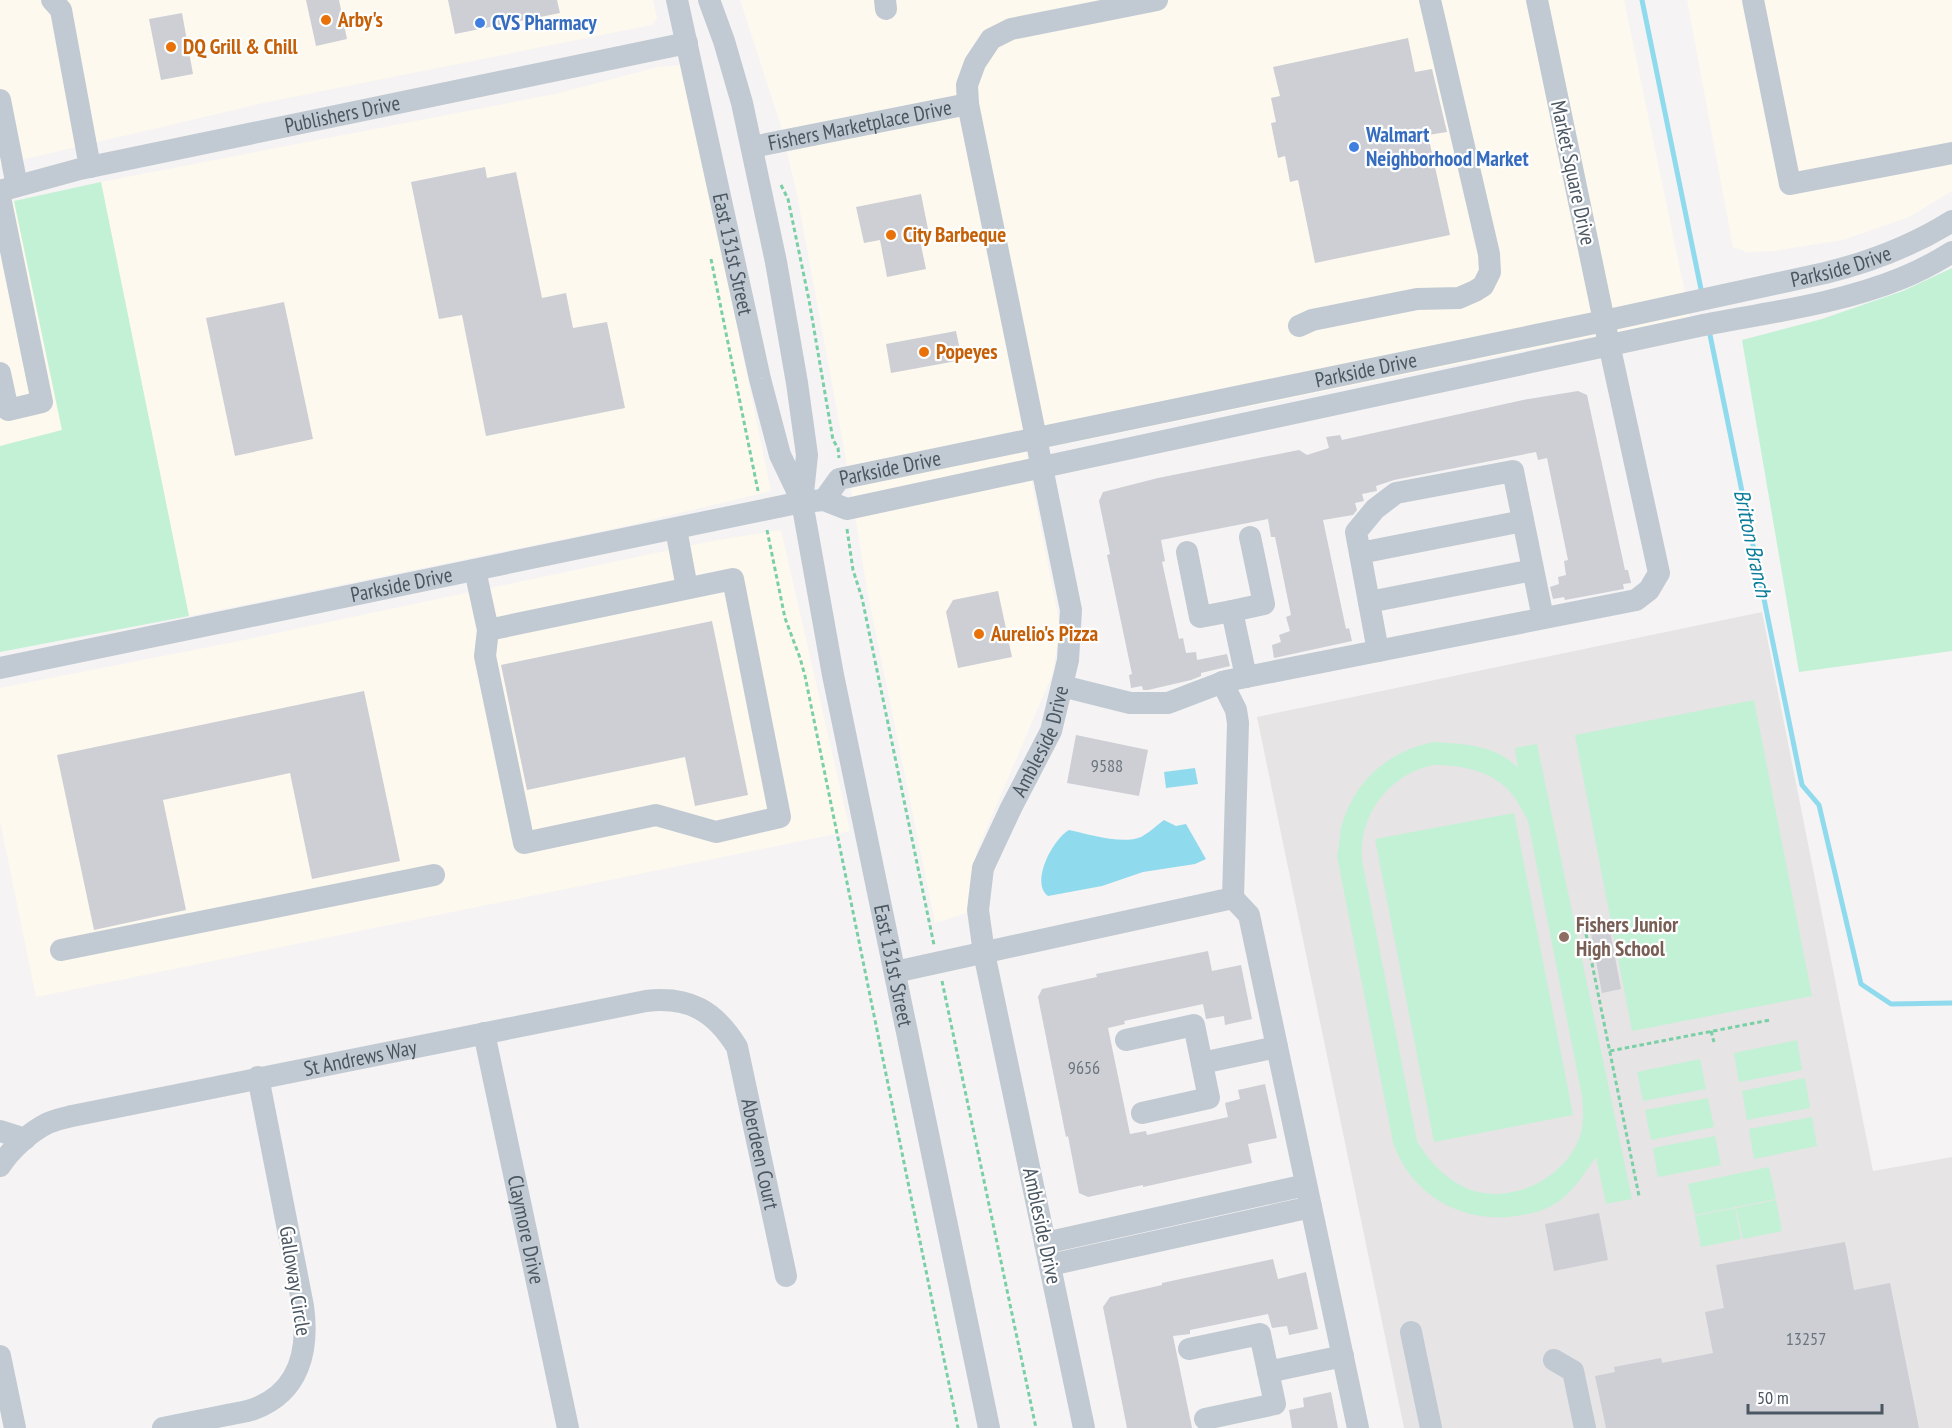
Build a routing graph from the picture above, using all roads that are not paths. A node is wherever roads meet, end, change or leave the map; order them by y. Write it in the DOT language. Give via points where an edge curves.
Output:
graph roads {
  1 [pos="52,0"];
  2 [pos="677,0"];
  3 [pos="709,0"];
  4 [pos="1157,0"];
  5 [pos="1430,0"];
  6 [pos="1537,0"];
  7 [pos="1753,0"];
  8 [pos="687,43"];
  9 [pos="0,100"];
  10 [pos="968,104"];
  11 [pos="752,147"];
  12 [pos="1952,153"];
  13 [pos="90,167"];
  14 [pos="6,191"];
  15 [pos="1952,221"];
  16 [pos="5,250"];
  17 [pos="1952,252"];
  18 [pos="1604,321"];
  19 [pos="1299,326"];
  20 [pos="1610,346"];
  21 [pos="0,373"];
  22 [pos="1036,439"];
  23 [pos="1041,467"];
  24 [pos="813,501"];
  25 [pos="1523,521"];
  26 [pos="676,529"];
  27 [pos="1250,537"];
  28 [pos="1187,552"];
  29 [pos="1360,553"];
  30 [pos="476,570"];
  31 [pos="1533,570"];
  32 [pos="687,588"];
  33 [pos="1369,602"];
  34 [pos="1232,611"];
  35 [pos="1543,618"];
  36 [pos="488,630"];
  37 [pos="1378,651"];
  38 [pos="0,668"];
  39 [pos="1246,677"];
  40 [pos="1222,682"];
  41 [pos="1062,686"];
  42 [pos="434,875"];
  43 [pos="1233,898"];
  44 [pos="61,950"];
  45 [pos="984,953"];
  46 [pos="895,972"];
  47 [pos="484,1033"];
  48 [pos="728,1033"];
  49 [pos="1126,1040"];
  50 [pos="1277,1047"];
  51 [pos="1202,1063"];
  52 [pos="258,1077"];
  53 [pos="1142,1113"];
  54 [pos="0,1131"];
  55 [pos="25,1139"];
  56 [pos="0,1166"];
  57 [pos="1309,1196"];
  58 [pos="1046,1243"];
  59 [pos="1050,1265"];
  60 [pos="786,1276"];
  61 [pos="1411,1332"];
  62 [pos="1190,1349"];
  63 [pos="0,1356"];
  64 [pos="1342,1356"];
  65 [pos="1554,1360"];
  66 [pos="1268,1372"];
  67 [pos="1205,1419"];
  68 [pos="15,1428"];
  69 [pos="163,1428"];
  70 [pos="568,1428"];
  71 [pos="989,1428"];
  72 [pos="1084,1428"];
  73 [pos="1358,1428"];
  74 [pos="1431,1428"];
  75 [pos="1585,1428"];
  1 -- 13 [label="street" via="61,10"];
  2 -- 8 [label="street, East 131st Street"];
  3 -- 11 [label="street, East 131st Street" via="742,102"];
  4 -- 10 [label="street, Ambleside Drive" via="1011,29 991,39 975,63 968,85"];
  5 -- 19 [label="street" via="1490,272 1483,286 1459,298 1417,299"];
  6 -- 18 [label="street, Market Square Drive"];
  7 -- 12 [label="street" via="1790,184"];
  8 -- 13 [label="street, Publishers Drive"];
  8 -- 24 [label="street, East 131st Street" via="780,456"];
  9 -- 14 [label="street"];
  10 -- 11 [label="street, Fishers Marketplace Drive"];
  10 -- 22 [label="street, Ambleside Drive"];
  11 -- 24 [label="street, East 131st Street" via="797,383"];
  13 -- 14 [label="street, Publishers Drive"];
  14 -- 16 [label="street"];
  15 -- 18 [label="street, Parkside Drive" via="1911,244 1854,266"];
  16 -- 21 [label="street" via="42,402 8,410"];
  17 -- 20 [label="street, Parkside Drive" via="1903,278 1861,292"];
  18 -- 20 [label="street, Market Square Drive"];
  18 -- 22 [label="street, Parkside Drive"];
  20 -- 23 [label="street, Parkside Drive"];
  20 -- 35 [label="street, Market Square Drive" via="1659,573 1649,590 1636,600"];
  22 -- 23 [label="street, Ambleside Drive"];
  22 -- 24 [label="street, Parkside Drive" via="839,479"];
  23 -- 24 [label="street, Parkside Drive" via="847,508"];
  23 -- 41 [label="street, Ambleside Drive" via="1071,610"];
  24 -- 26 [label="street, Parkside Drive"];
  24 -- 46 [label="street, East 131st Street" via="833,675"];
  25 -- 29 [label="street"];
  25 -- 29 [label="street" via="1513,471 1396,493 1356,532"];
  25 -- 31 [label="street"];
  26 -- 30 [label="street, Parkside Drive"];
  26 -- 32 [label="street"];
  27 -- 34 [label="street" via="1264,604"];
  28 -- 34 [label="street" via="1200,617"];
  29 -- 33 [label="street"];
  30 -- 36 [label="street"];
  30 -- 38 [label="street, Parkside Drive"];
  31 -- 33 [label="street"];
  31 -- 35 [label="street"];
  32 -- 36 [label="street"];
  32 -- 36 [label="street" via="733,579 780,817 716,832 656,815 524,843 484,656"];
  33 -- 37 [label="street"];
  34 -- 39 [label="street"];
  35 -- 37 [label="street"];
  37 -- 39 [label="street"];
  39 -- 40 [label="street"];
  40 -- 41 [label="street" via="1168,703 1131,703"];
  40 -- 43 [label="street" via="1238,723"];
  41 -- 45 [label="street, Ambleside Drive" via="1051,731 983,868 978,910"];
  42 -- 44 [label="street"];
  43 -- 45 [label="street"];
  43 -- 50 [label="street" via="1249,915"];
  45 -- 46 [label="street"];
  45 -- 58 [label="street, Ambleside Drive"];
  46 -- 71 [label="street, East 131st Street"];
  47 -- 48 [label="street, St Andrews Way" via="662,999 677,1000 708,1012"];
  47 -- 52 [label="street, St Andrews Way"];
  47 -- 70 [label="street, Claymore Drive"];
  48 -- 60 [label="street, Aberdeen Court" via="737,1047"];
  49 -- 51 [label="street" via="1194,1025"];
  50 -- 51 [label="street"];
  50 -- 57 [label="street"];
  51 -- 53 [label="street" via="1209,1098"];
  52 -- 55 [label="street, St Andrews Way" via="72,1116 47,1124"];
  52 -- 69 [label="street, Galloway Circle" via="303,1306 306,1326 301,1363 282,1390 254,1410"];
  54 -- 55 [label="street"];
  55 -- 56 [label="street, St Andrews Way"];
  57 -- 58 [label="street"];
  57 -- 59 [label="street"];
  57 -- 64 [label="street"];
  58 -- 59 [label="street, Ambleside Drive"];
  59 -- 72 [label="street, Ambleside Drive"];
  61 -- 74 [label="street"];
  62 -- 66 [label="street" via="1260,1334"];
  63 -- 68 [label="street"];
  64 -- 66 [label="street"];
  64 -- 73 [label="street"];
  65 -- 75 [label="street" via="1573,1371"];
  66 -- 67 [label="street" via="1275,1404"];
}
